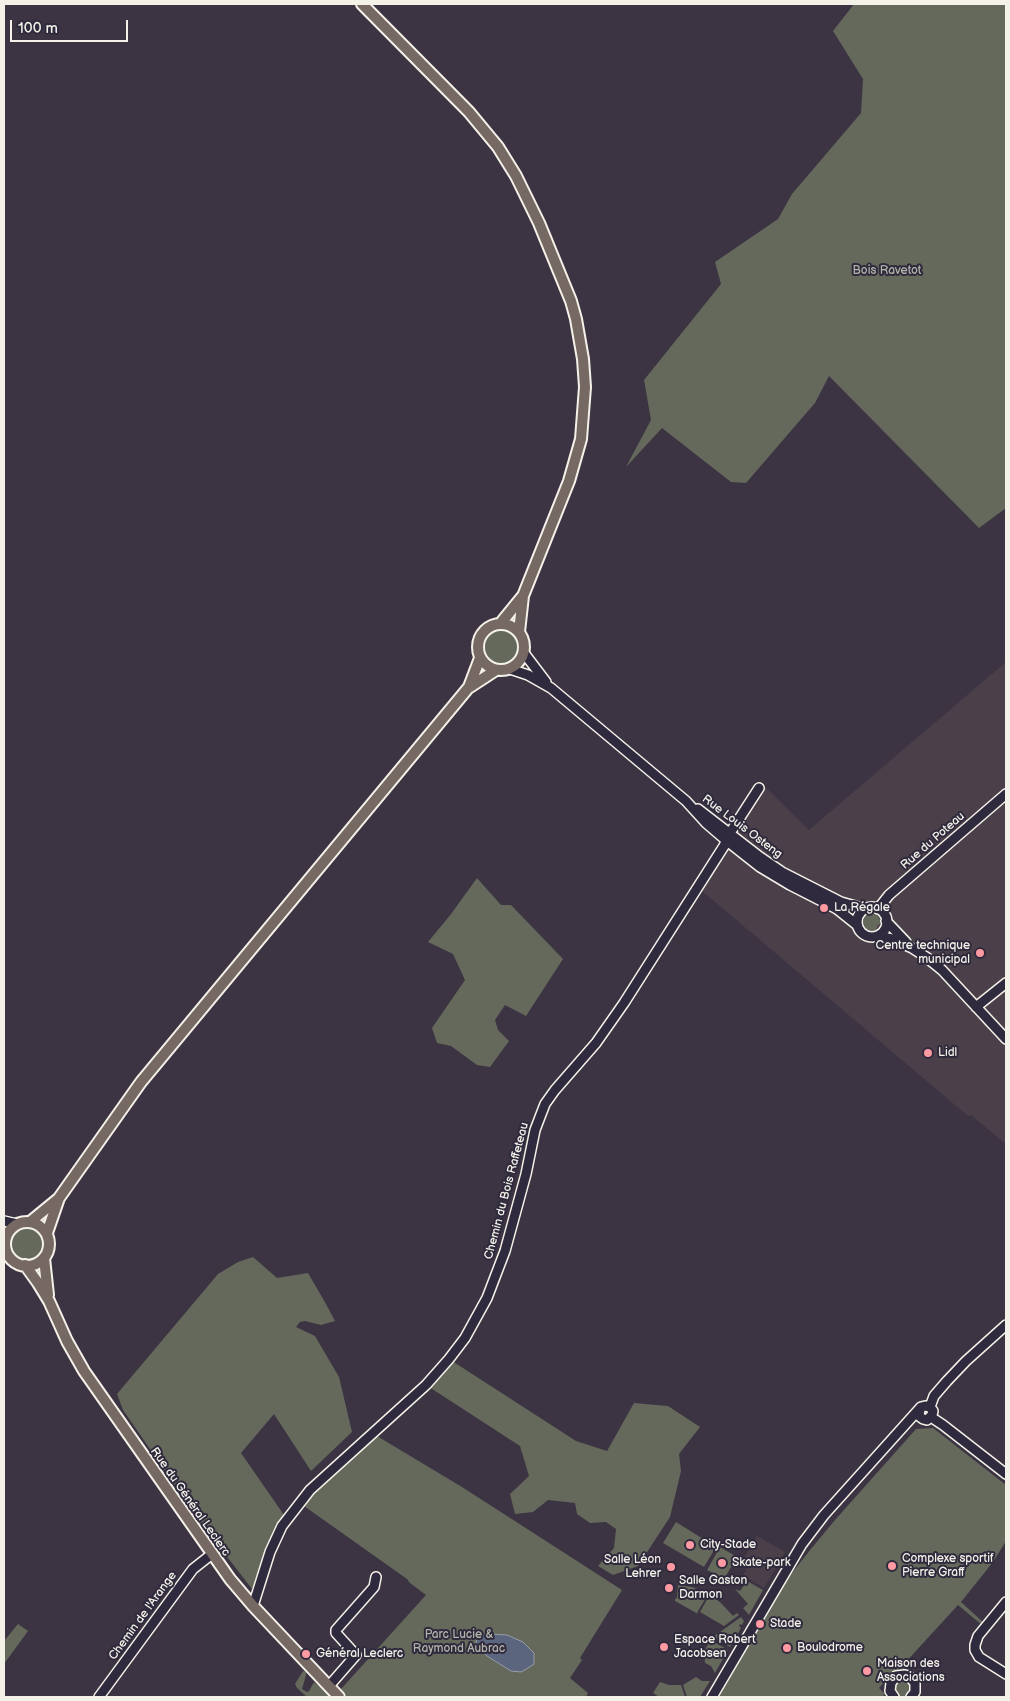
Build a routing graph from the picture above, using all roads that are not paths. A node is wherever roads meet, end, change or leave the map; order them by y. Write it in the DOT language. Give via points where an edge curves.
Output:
graph roads {
  1 [pos="362,4"];
  2 [pos="523,596"];
  3 [pos="500,624"];
  4 [pos="519,632"];
  5 [pos="524,653"];
  6 [pos="480,658"];
  7 [pos="510,669"];
  8 [pos="496,670"];
  9 [pos="469,687"];
  10 [pos="550,688"];
  11 [pos="759,788"];
  12 [pos="1006,794"];
  13 [pos="728,837"];
  14 [pos="866,909"];
  15 [pos="878,909"];
  16 [pos="886,921"];
  17 [pos="857,924"];
  18 [pos="877,936"];
  19 [pos="912,948"];
  20 [pos="1006,983"];
  21 [pos="976,1007"];
  22 [pos="1006,1039"];
  23 [pos="59,1198"];
  24 [pos="4,1221"];
  25 [pos="30,1222"];
  26 [pos="17,1224"];
  27 [pos="46,1234"];
  28 [pos="4,1242"];
  29 [pos="44,1258"];
  30 [pos="24,1265"];
  31 [pos="49,1301"];
  32 [pos="1006,1326"];
  33 [pos="930,1407"];
  34 [pos="920,1409"];
  35 [pos="928,1419"];
  36 [pos="905,1427"];
  37 [pos="1006,1474"];
  38 [pos="212,1554"];
  39 [pos="376,1577"];
  40 [pos="1006,1602"];
  41 [pos="253,1606"];
  42 [pos="1006,1674"];
  43 [pos="329,1686"];
  44 [pos="99,1697"];
  45 [pos="339,1697"];
  46 [pos="712,1697"];
  47 [pos="894,1697"];
  48 [pos="913,1697"];
  1 -- 2 [label="main road" via="469,112 498,147 539,223 574,310 585,387 580,439 569,481"];
  2 -- 3 [label="main road"];
  2 -- 4 [label="main road"];
  3 -- 4 [label="main road" via="512,626"];
  3 -- 6 [label="main road" via="481,634"];
  4 -- 5 [label="main road" via="524,642"];
  5 -- 7 [label="main road" via="519,663"];
  5 -- 10 [label="street, Rue Louis Osteng"];
  6 -- 8 [label="main road"];
  6 -- 9 [label="main road"];
  7 -- 8 [label="main road"];
  7 -- 10 [label="street, Rue Louis Osteng"];
  8 -- 9 [label="main road"];
  9 -- 23 [label="main road" via="153,1066"];
  10 -- 13 [label="street, Rue Louis Osteng" via="686,802 700,810"];
  11 -- 13 [label="street, Chemin du Bois Raffeteau"];
  12 -- 15 [label="street, Rue du Poteau" via="889,895"];
  13 -- 14 [label="street, Rue Louis Osteng" via="796,879 841,902"];
  13 -- 17 [label="street, Rue Louis Osteng" via="775,877 837,909"];
  13 -- 41 [label="street, Chemin du Bois Raffeteau" via="609,1025 545,1104 535,1130 505,1251 487,1298 465,1338 426,1385 310,1490 282,1526"];
  14 -- 15 [label="street"];
  14 -- 17 [label="street" via="858,916"];
  15 -- 16 [label="street"];
  16 -- 18 [label="street" via="884,930"];
  16 -- 19 [label="street"];
  17 -- 18 [label="street" via="864,935"];
  18 -- 19 [label="street"];
  19 -- 21 [label="street" via="936,965"];
  20 -- 21 [label="street"];
  21 -- 22 [label="street"];
  23 -- 25 [label="main road"];
  23 -- 27 [label="main road"];
  24 -- 26 [label="street"];
  25 -- 26 [label="main road"];
  25 -- 27 [label="main road"];
  26 -- 28 [label="main road"];
  27 -- 29 [label="main road" via="49,1246"];
  28 -- 30 [label="main road" via="13,1260"];
  29 -- 30 [label="main road" via="32,1265"];
  29 -- 31 [label="main road, Rue du Général Leclerc"];
  30 -- 31 [label="main road, Rue du Général Leclerc"];
  31 -- 38 [label="main road, Rue du Général Leclerc" via="84,1371"];
  32 -- 33 [label="street" via="947,1380"];
  33 -- 34 [label="street"];
  33 -- 35 [label="street" via="933,1411"];
  34 -- 35 [label="street" via="920,1416"];
  34 -- 36 [label="street"];
  35 -- 36 [label="street"];
  35 -- 37 [label="street" via="943,1425"];
  36 -- 46 [label="street" via="824,1515 802,1544"];
  38 -- 41 [label="main road, Rue du Général Leclerc"];
  38 -- 44 [label="street, Chemin de l'Arange" via="193,1569"];
  39 -- 43 [label="street" via="374,1587 336,1630 356,1655"];
  40 -- 42 [label="street" via="974,1645 979,1657"];
  41 -- 43 [label="main road, Rue du Général Leclerc"];
  43 -- 45 [label="main road, Rue du Général Leclerc"];
  47 -- 48 [label="street" via="890,1691 891,1683 900,1675 909,1676 915,1683"];
}
